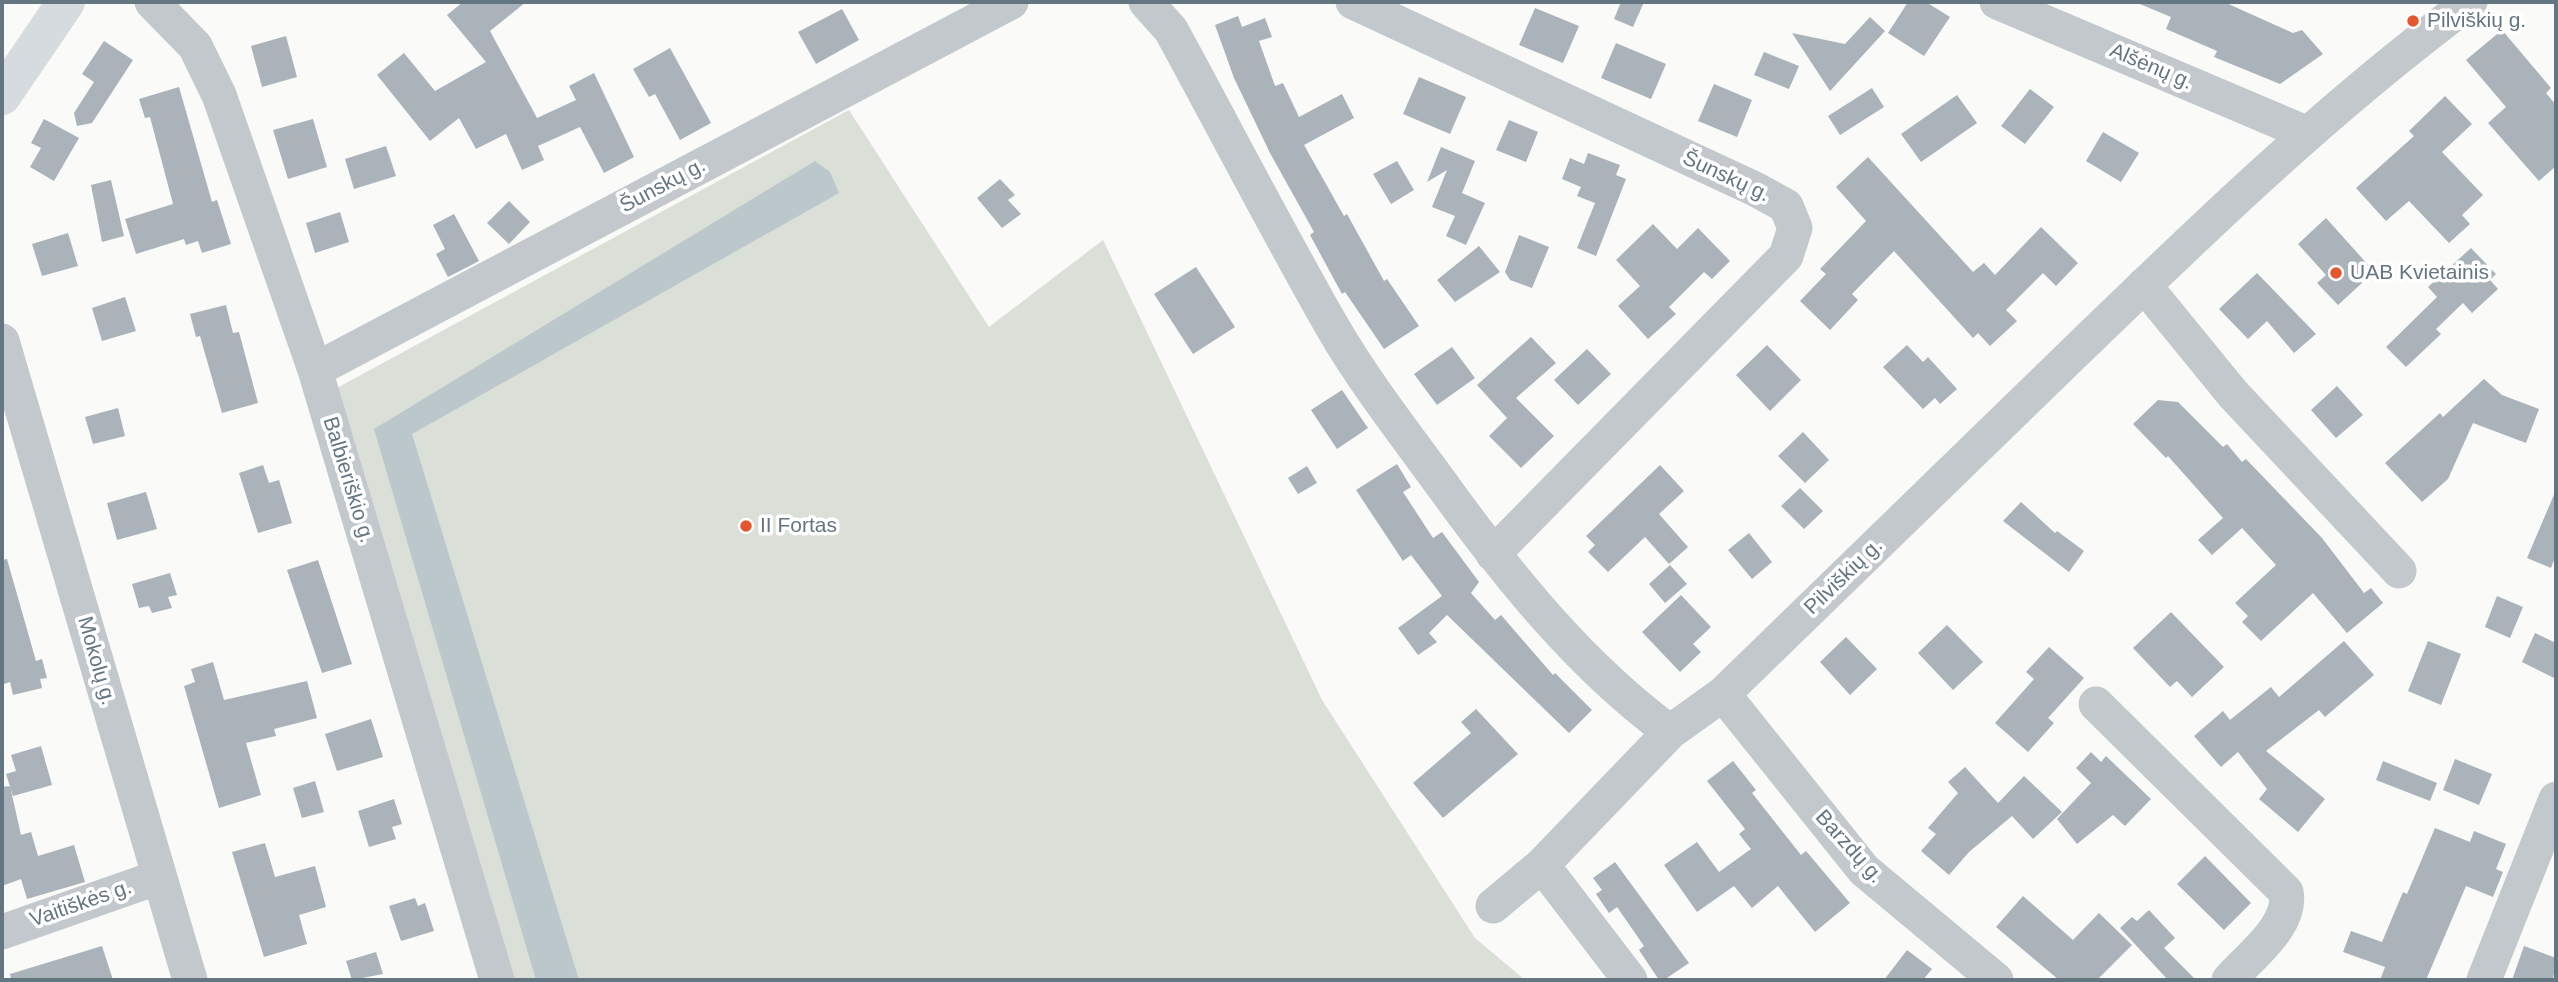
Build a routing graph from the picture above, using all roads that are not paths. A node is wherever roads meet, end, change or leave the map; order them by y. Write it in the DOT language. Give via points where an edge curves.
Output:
graph roads {
  1 [pos="66,2"];
  2 [pos="152,2"];
  3 [pos="1011,2"];
  4 [pos="1146,2"];
  5 [pos="1353,2"];
  6 [pos="1997,2"];
  7 [pos="2470,2"];
  8 [pos="2,96"];
  9 [pos="2306,133"];
  10 [pos="2144,285"];
  11 [pos="2,341"];
  12 [pos="315,370"];
  13 [pos="1493,554"];
  14 [pos="2399,571"];
  15 [pos="1723,694"];
  16 [pos="2096,704"];
  17 [pos="1670,732"];
  18 [pos="2556,799"];
  19 [pos="1542,866"];
  20 [pos="159,877"];
  21 [pos="1493,906"];
  22 [pos="2,932"];
  23 [pos="190,980"];
  24 [pos="497,980"];
  25 [pos="1630,980"];
  26 [pos="1996,980"];
  27 [pos="2229,980"];
  28 [pos="2484,980"];
  1 -- 8 [label="main road"];
  2 -- 12 [label="street, Balbieriškio g." via="195,46 219,95"];
  3 -- 12 [label="street, Šunskų g."];
  4 -- 13 [label="street" via="1171,30 1334,330"];
  5 -- 13 [label="street, Šunskų g." via="1755,189 1786,206 1795,228 1786,256"];
  6 -- 9 [label="street, Alšėnų g."];
  7 -- 9 [label="street, Pilviškių g."];
  9 -- 10 [label="street, Pilviškių g."];
  10 -- 14 [label="street" via="2233,394"];
  10 -- 15 [label="street, Pilviškių g."];
  11 -- 20 [label="street, Mokolų g."];
  12 -- 24 [label="street, Balbieriškio g."];
  13 -- 17 [label="street" via="1621,695"];
  15 -- 17 [label="street, Pilviškių g."];
  15 -- 26 [label="street, Barzdų g." via="1864,870"];
  16 -- 27 [label="street" via="2286,892 2289,906 2281,922"];
  17 -- 19 [label="street, Pilviškių g."];
  18 -- 28 [label="street"];
  19 -- 21 [label="street, Pilviškių g."];
  19 -- 25 [label="street"];
  20 -- 22 [label="street, Vaitiškės g."];
  20 -- 23 [label="street, Mokolų g."];
}
